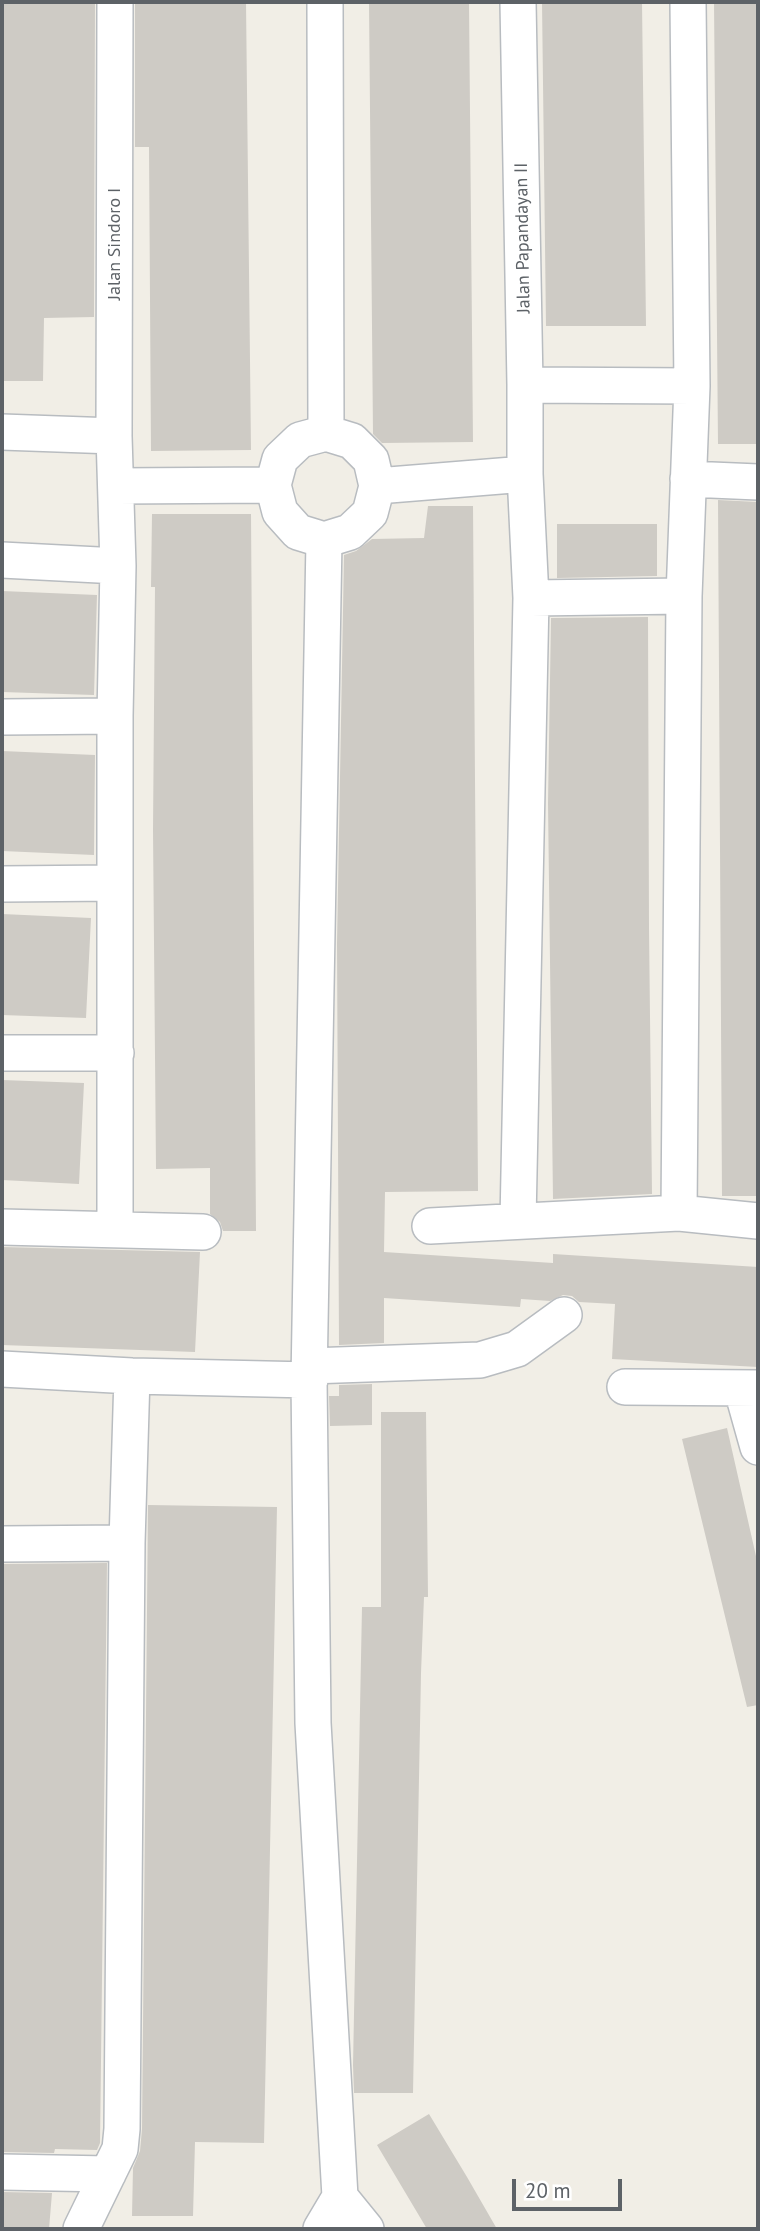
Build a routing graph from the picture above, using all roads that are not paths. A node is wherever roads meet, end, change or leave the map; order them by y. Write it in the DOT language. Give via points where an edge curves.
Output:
graph roads {
  1 [pos="115,2"];
  2 [pos="325,2"];
  3 [pos="518,2"];
  4 [pos="688,2"];
  5 [pos="525,385"];
  6 [pos="692,386"];
  7 [pos="2,432"];
  8 [pos="326,433"];
  9 [pos="114,436"];
  10 [pos="525,474"];
  11 [pos="688,479"];
  12 [pos="758,482"];
  13 [pos="273,485"];
  14 [pos="117,486"];
  15 [pos="377,486"];
  16 [pos="324,540"];
  17 [pos="2,560"];
  18 [pos="118,566"];
  19 [pos="684,596"];
  20 [pos="531,598"];
  21 [pos="115,716"];
  22 [pos="2,718"];
  23 [pos="116,883"];
  24 [pos="2,884"];
  25 [pos="2,1053"];
  26 [pos="116,1053"];
  27 [pos="679,1213"];
  28 [pos="519,1220"];
  29 [pos="758,1221"];
  30 [pos="430,1226"];
  31 [pos="2,1227"];
  32 [pos="115,1229"];
  33 [pos="204,1232"];
  34 [pos="564,1315"];
  35 [pos="2,1368"];
  36 [pos="310,1373"];
  37 [pos="132,1376"];
  38 [pos="625,1387"];
  39 [pos="750,1389"];
  40 [pos="758,1447"];
  41 [pos="127,1543"];
  42 [pos="2,1544"];
  43 [pos="2,2172"];
  44 [pos="108,2174"];
  45 [pos="340,2197"];
  46 [pos="81,2229"];
  47 [pos="321,2229"];
  48 [pos="366,2229"];
  1 -- 9 [label="street, Jalan Sindoro I"];
  2 -- 8 [label="street"];
  3 -- 5 [label="street, Jalan Papandayan II"];
  4 -- 6 [label="street"];
  5 -- 6 [label="street"];
  5 -- 10 [label="street, Jalan Papandayan II"];
  6 -- 11 [label="street"];
  7 -- 9 [label="street"];
  8 -- 13 [label="street" via="300,440 280,459"];
  8 -- 15 [label="street" via="352,440 371,460"];
  9 -- 14 [label="street, Jalan Sindoro I"];
  10 -- 15 [label="street"];
  10 -- 20 [label="street, Jalan Papandayan II"];
  11 -- 12 [label="street"];
  11 -- 19 [label="street"];
  13 -- 14 [label="street"];
  13 -- 16 [label="street" via="280,512 298,532"];
  14 -- 18 [label="street, Jalan Sindoro I"];
  15 -- 16 [label="street" via="370,513 351,532"];
  16 -- 36 [label="street"];
  17 -- 18 [label="street"];
  18 -- 21 [label="street, Jalan Sindoro I"];
  19 -- 20 [label="street"];
  19 -- 27 [label="street"];
  20 -- 28 [label="street, Jalan Papandayan II"];
  21 -- 22 [label="street"];
  21 -- 23 [label="street, Jalan Sindoro I"];
  23 -- 24 [label="street"];
  23 -- 26 [label="street, Jalan Sindoro I"];
  25 -- 26 [label="street"];
  26 -- 32 [label="street, Jalan Sindoro I"];
  27 -- 28 [label="street"];
  27 -- 29 [label="street"];
  28 -- 30 [label="street"];
  31 -- 32 [label="street"];
  32 -- 33 [label="street"];
  34 -- 36 [label="street" via="517,1349 480,1360"];
  35 -- 37 [label="street"];
  36 -- 37 [label="street"];
  36 -- 45 [label="street" via="313,1723"];
  37 -- 41 [label="street"];
  38 -- 39 [label="street"];
  39 -- 40 [label="street"];
  41 -- 42 [label="street"];
  41 -- 44 [label="street" via="122,2129 120,2149"];
  43 -- 44 [label="street"];
  44 -- 46 [label="street"];
  45 -- 47 [label="street"];
  45 -- 48 [label="street"];
}
